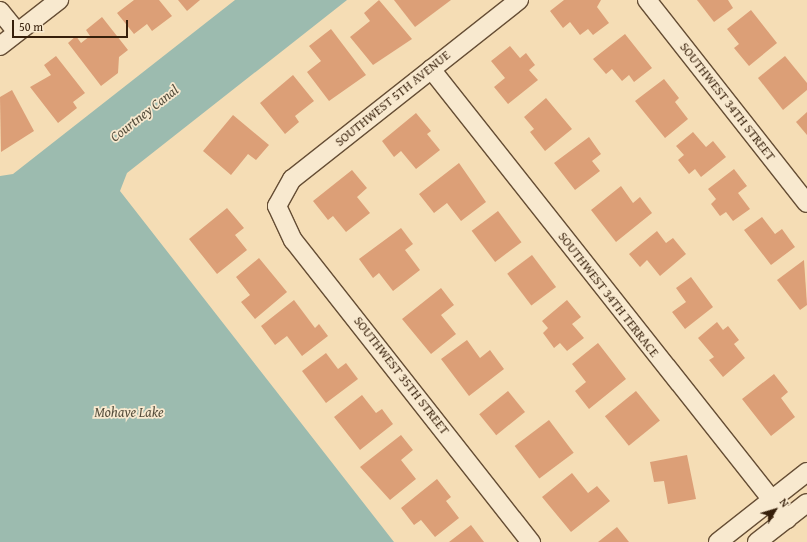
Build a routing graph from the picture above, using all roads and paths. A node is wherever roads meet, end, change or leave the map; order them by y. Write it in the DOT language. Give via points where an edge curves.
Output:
graph roads {
  1 [pos="59,0"];
  2 [pos="519,0"];
  3 [pos="647,0"];
  4 [pos="0,10"];
  5 [pos="17,32"];
  6 [pos="0,46"];
  7 [pos="431,69"];
  8 [pos="807,203"];
  9 [pos="277,206"];
  10 [pos="807,472"];
  11 [pos="772,500"];
  12 [pos="807,503"];
  13 [pos="787,519"];
  14 [pos="531,542"];
  15 [pos="718,542"];
  16 [pos="757,542"];
  1 -- 5 [label="street"];
  2 -- 7 [label="street, SOUTHWEST 5TH AVENUE"];
  3 -- 8 [label="street, SOUTHWEST 34TH STREET"];
  4 -- 5 [label="street"];
  5 -- 6 [label="street"];
  7 -- 9 [label="street, SOUTHWEST 5TH AVENUE" via="292,179"];
  7 -- 11 [label="street, SOUTHWEST 34TH TERRACE"];
  9 -- 14 [label="street, SOUTHWEST 35TH STREET" via="294,240"];
  10 -- 11 [label="street"];
  11 -- 13 [label="street, SOUTHWEST 34TH TERRACE"];
  11 -- 15 [label="street"];
  12 -- 13 [label="street"];
  13 -- 16 [label="street"];
}
